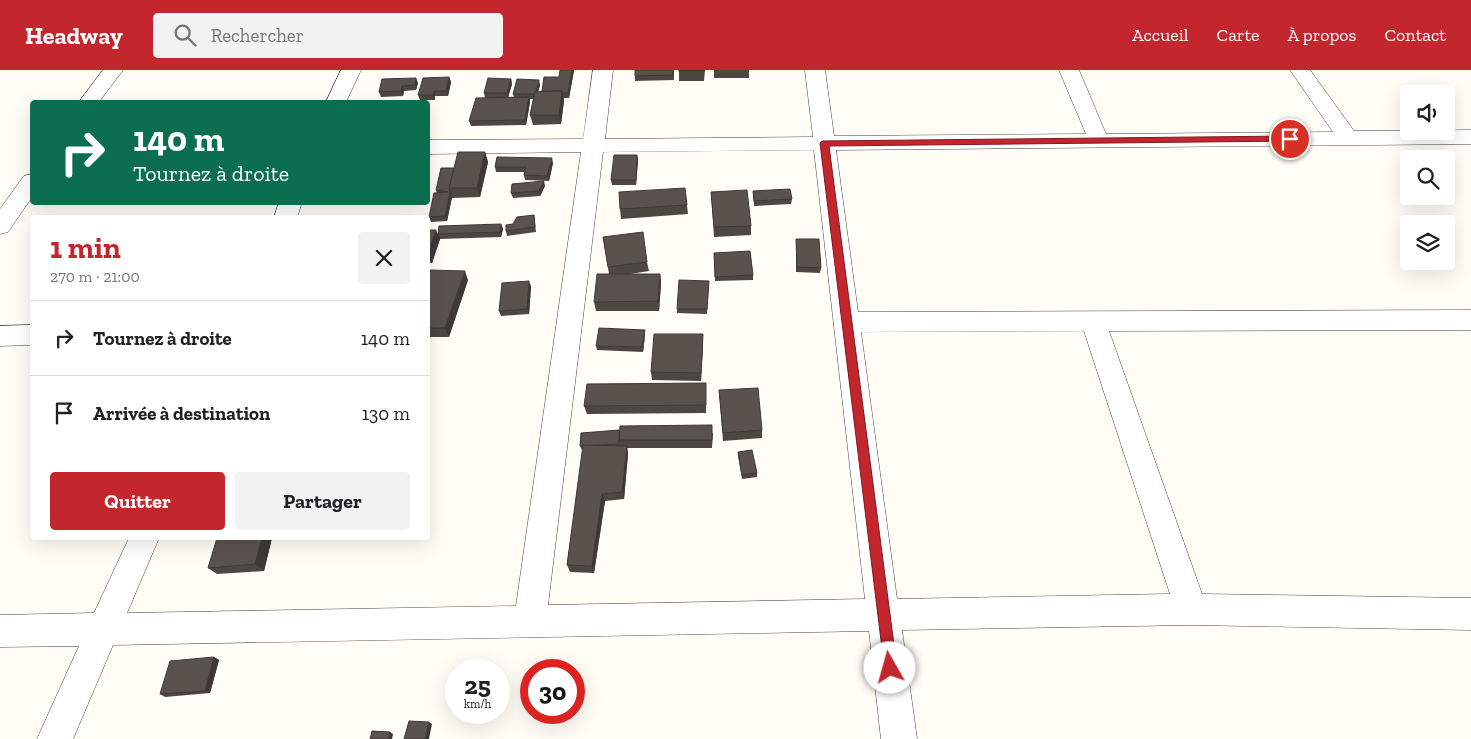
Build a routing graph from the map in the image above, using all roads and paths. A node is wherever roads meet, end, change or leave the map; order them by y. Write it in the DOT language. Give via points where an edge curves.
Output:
graph roads {
  1 [pos="113,70"];
  2 [pos="351,70"];
  3 [pos="603,70"];
  4 [pos="816,70"];
  5 [pos="1069,70"];
  6 [pos="1300,70"];
  7 [pos="90,100"];
  8 [pos="337,100"];
  9 [pos="1471,137"];
  10 [pos="1348,138"];
  11 [pos="1099,141"];
  12 [pos="825,143"];
  13 [pos="593,146"];
  14 [pos="430,147"];
  15 [pos="30,184"];
  16 [pos="0,226"];
  17 [pos="1471,320"];
  18 [pos="1093,321"];
  19 [pos="847,322"];
  20 [pos="30,335"];
  21 [pos="0,336"];
  22 [pos="143,540"];
  23 [pos="1191,609"];
  24 [pos="1471,614"];
  25 [pos="884,615"];
  26 [pos="530,622"];
  27 [pos="103,630"];
  28 [pos="0,631"];
  29 [pos="55,739"];
  30 [pos="899,739"];
  1 -- 7 [label="street"];
  2 -- 8 [label="street"];
  3 -- 13 [label="street"];
  4 -- 12 [label="street"];
  5 -- 11 [label="street"];
  6 -- 10 [label="street"];
  9 -- 10 [label="street"];
  10 -- 11 [label="street"];
  11 -- 12 [label="street"];
  12 -- 13 [label="street"];
  12 -- 19 [label="street"];
  13 -- 14 [label="street"];
  13 -- 26 [label="street"];
  15 -- 16 [label="street"];
  17 -- 18 [label="street"];
  18 -- 19 [label="street"];
  18 -- 23 [label="street"];
  19 -- 25 [label="street"];
  20 -- 21 [label="street"];
  22 -- 27 [label="street"];
  23 -- 24 [label="street"];
  23 -- 25 [label="street"];
  25 -- 26 [label="street"];
  25 -- 30 [label="street"];
  26 -- 27 [label="street"];
  27 -- 28 [label="street"];
  27 -- 29 [label="street"];
}
